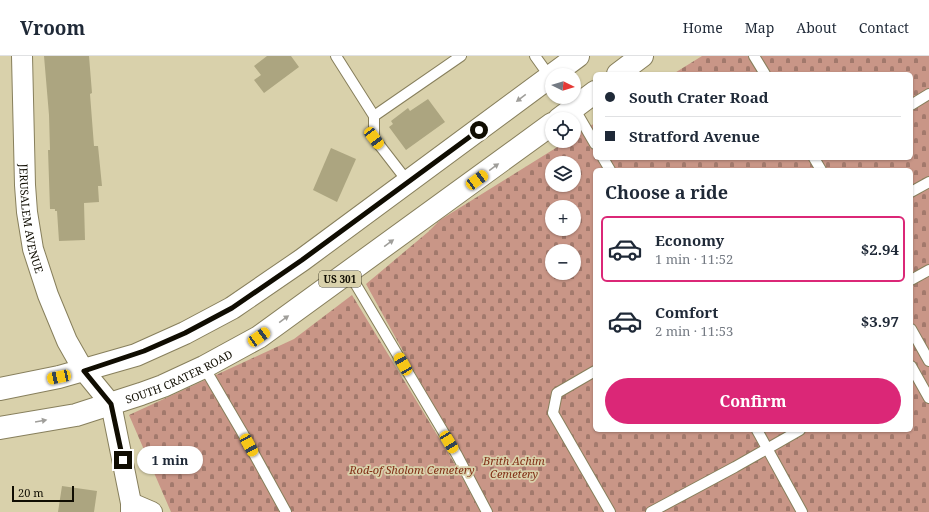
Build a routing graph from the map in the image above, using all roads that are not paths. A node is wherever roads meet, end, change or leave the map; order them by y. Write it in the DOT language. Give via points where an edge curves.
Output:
graph roads {
  1 [pos="22,56"];
  2 [pos="336,56"];
  3 [pos="460,56"];
  4 [pos="535,56"];
  5 [pos="578,56"];
  6 [pos="642,56"];
  7 [pos="754,56"];
  8 [pos="562,68"];
  9 [pos="545,70"];
  10 [pos="621,72"];
  11 [pos="764,72"];
  12 [pos="545,81"];
  13 [pos="593,94"];
  14 [pos="929,94"];
  15 [pos="913,104"];
  16 [pos="568,112"];
  17 [pos="374,116"];
  18 [pos="581,128"];
  19 [pos="545,129"];
  20 [pos="593,142"];
  21 [pos="408,182"];
  22 [pos="929,182"];
  23 [pos="913,191"];
  24 [pos="929,270"];
  25 [pos="349,273"];
  26 [pos="913,279"];
  27 [pos="913,333"];
  28 [pos="929,361"];
  29 [pos="204,367"];
  30 [pos="913,370"];
  31 [pos="84,371"];
  32 [pos="593,372"];
  33 [pos="0,389"];
  34 [pos="929,398"];
  35 [pos="111,404"];
  36 [pos="0,428"];
  37 [pos="758,432"];
  38 [pos="797,432"];
  39 [pos="767,449"];
  40 [pos="131,508"];
  41 [pos="152,512"];
  42 [pos="286,512"];
  43 [pos="487,512"];
  44 [pos="610,512"];
  45 [pos="651,512"];
  46 [pos="802,512"];
  1 -- 31 [label="street, JERUSALEM AVENUE" via="25,185 33,248 48,296 67,341"];
  2 -- 17 [label="lane"];
  3 -- 17 [label="lane"];
  4 -- 9 [label="lane"];
  5 -- 8 [label="main road"];
  6 -- 10 [label="main road"];
  7 -- 11 [label="lane"];
  12 -- 21 [label="main road, one-way"];
  13 -- 16 [label="main road"];
  14 -- 15 [label="lane"];
  17 -- 21 [label="lane" via="374,138"];
  18 -- 20 [label="lane"];
  25 -- 19 [label="main road, SOUTH CRATER ROAD / US 301, one-way"];
  21 -- 31 [label="main road" via="232,308 185,333 141,352"];
  22 -- 23 [label="lane"];
  24 -- 26 [label="lane"];
  29 -- 25 [label="main road, SOUTH CRATER ROAD / US 301, one-way" via="259,337"];
  25 -- 43 [label="lane" via="457,455"];
  27 -- 28 [label="lane"];
  29 -- 35 [label="main road, SOUTH CRATER ROAD / US 301" via="163,386"];
  29 -- 42 [label="lane"];
  30 -- 34 [label="lane"];
  31 -- 33 [label="main road"];
  31 -- 35 [label="street, JERUSALEM AVENUE"];
  32 -- 44 [label="lane" via="557,393 553,413"];
  36 -- 35 [label="main road, SOUTH CRATER ROAD / US 301, one-way" via="76,415"];
  35 -- 40 [label="street"];
  37 -- 39 [label="lane"];
  38 -- 39 [label="lane"];
  39 -- 45 [label="lane"];
  39 -- 46 [label="lane"];
  40 -- 41 [label="street"];
}
